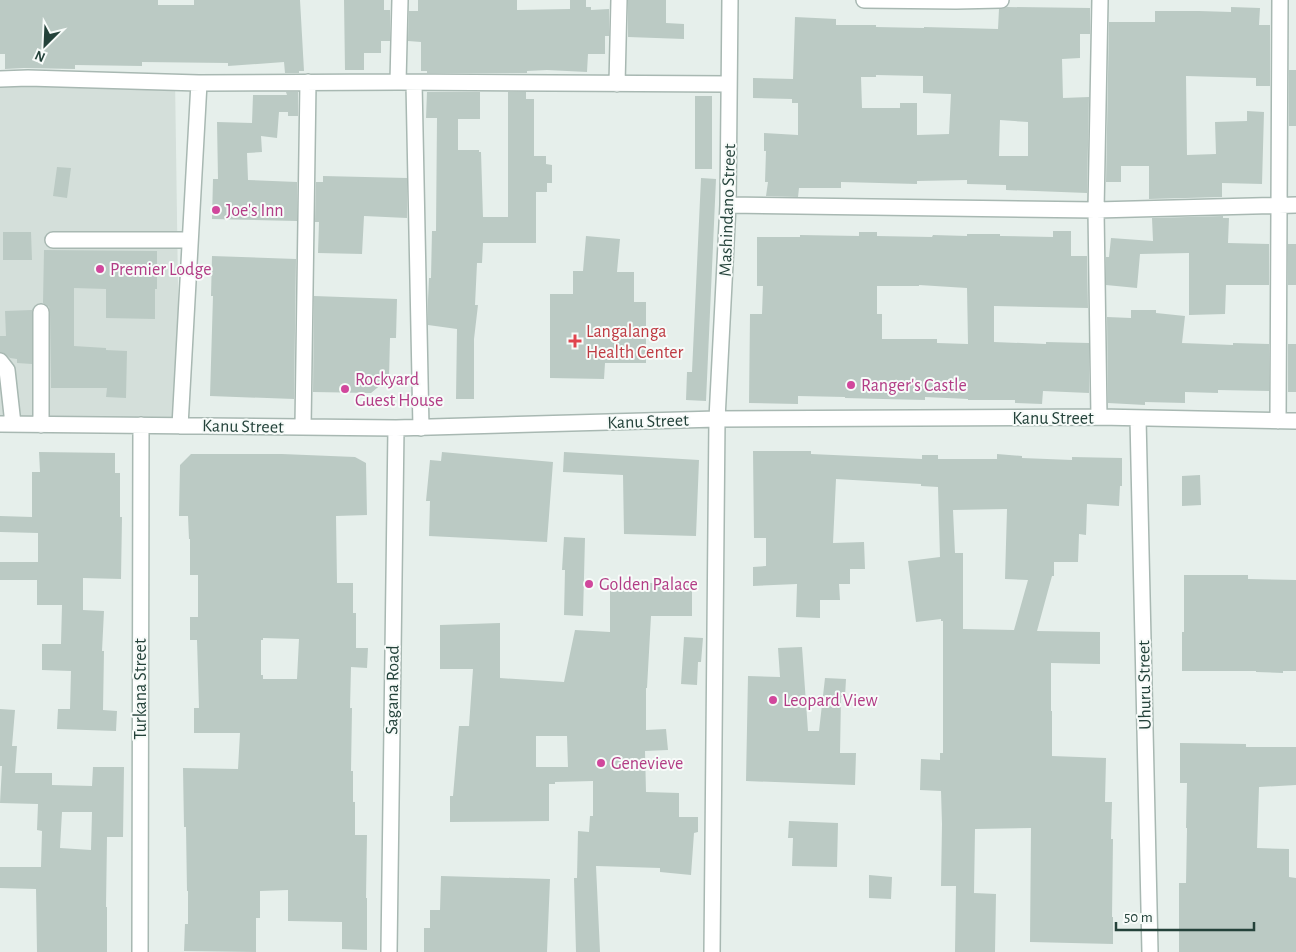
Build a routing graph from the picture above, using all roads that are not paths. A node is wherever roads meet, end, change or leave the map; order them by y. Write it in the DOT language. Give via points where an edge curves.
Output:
graph roads {
  1 [pos="400,0"];
  2 [pos="619,0"];
  3 [pos="730,0"];
  4 [pos="864,0"];
  5 [pos="1001,0"];
  6 [pos="1100,0"];
  7 [pos="1280,0"];
  8 [pos="0,79"];
  9 [pos="308,82"];
  10 [pos="398,82"];
  11 [pos="414,82"];
  12 [pos="199,83"];
  13 [pos="617,84"];
  14 [pos="729,84"];
  15 [pos="728,205"];
  16 [pos="1279,205"];
  17 [pos="1296,205"];
  18 [pos="1096,210"];
  19 [pos="53,240"];
  20 [pos="190,240"];
  21 [pos="41,312"];
  22 [pos="0,361"];
  23 [pos="1099,418"];
  24 [pos="1138,418"];
  25 [pos="717,419"];
  26 [pos="1278,421"];
  27 [pos="1296,421"];
  28 [pos="6,424"];
  29 [pos="41,425"];
  30 [pos="141,426"];
  31 [pos="180,426"];
  32 [pos="303,427"];
  33 [pos="396,428"];
  34 [pos="421,428"];
  35 [pos="140,952"];
  36 [pos="389,952"];
  37 [pos="712,952"];
  38 [pos="1150,952"];
  1 -- 10 [label="street"];
  2 -- 13 [label="street"];
  3 -- 14 [label="street, Mashindano Street"];
  4 -- 5 [label="street"];
  6 -- 18 [label="street"];
  7 -- 16 [label="street"];
  8 -- 12 [label="street"];
  9 -- 10 [label="street"];
  9 -- 12 [label="street"];
  9 -- 32 [label="street"];
  10 -- 11 [label="street"];
  11 -- 13 [label="street"];
  11 -- 34 [label="street"];
  12 -- 20 [label="street"];
  13 -- 14 [label="street"];
  14 -- 15 [label="street, Mashindano Street"];
  15 -- 18 [label="street"];
  15 -- 25 [label="street, Mashindano Street"];
  16 -- 17 [label="street"];
  16 -- 18 [label="street"];
  16 -- 26 [label="street"];
  18 -- 23 [label="street"];
  19 -- 20 [label="street"];
  20 -- 31 [label="street"];
  21 -- 29 [label="street"];
  22 -- 28 [label="street" via="7,370"];
  23 -- 24 [label="street, Kanu Street"];
  23 -- 25 [label="street, Kanu Street"];
  24 -- 26 [label="street, Kanu Street"];
  24 -- 38 [label="street, Uhuru Street"];
  25 -- 34 [label="street, Kanu Street"];
  25 -- 37 [label="street, Mashindano Street"];
  26 -- 27 [label="street, Kanu Street"];
  28 -- 29 [label="street, Kanu Street"];
  29 -- 30 [label="street, Kanu Street"];
  30 -- 31 [label="street, Kanu Street"];
  30 -- 35 [label="street, Turkana Street"];
  31 -- 32 [label="street, Kanu Street"];
  32 -- 33 [label="street, Kanu Street"];
  33 -- 34 [label="street, Kanu Street"];
  33 -- 36 [label="street, Sagana Road"];
}
